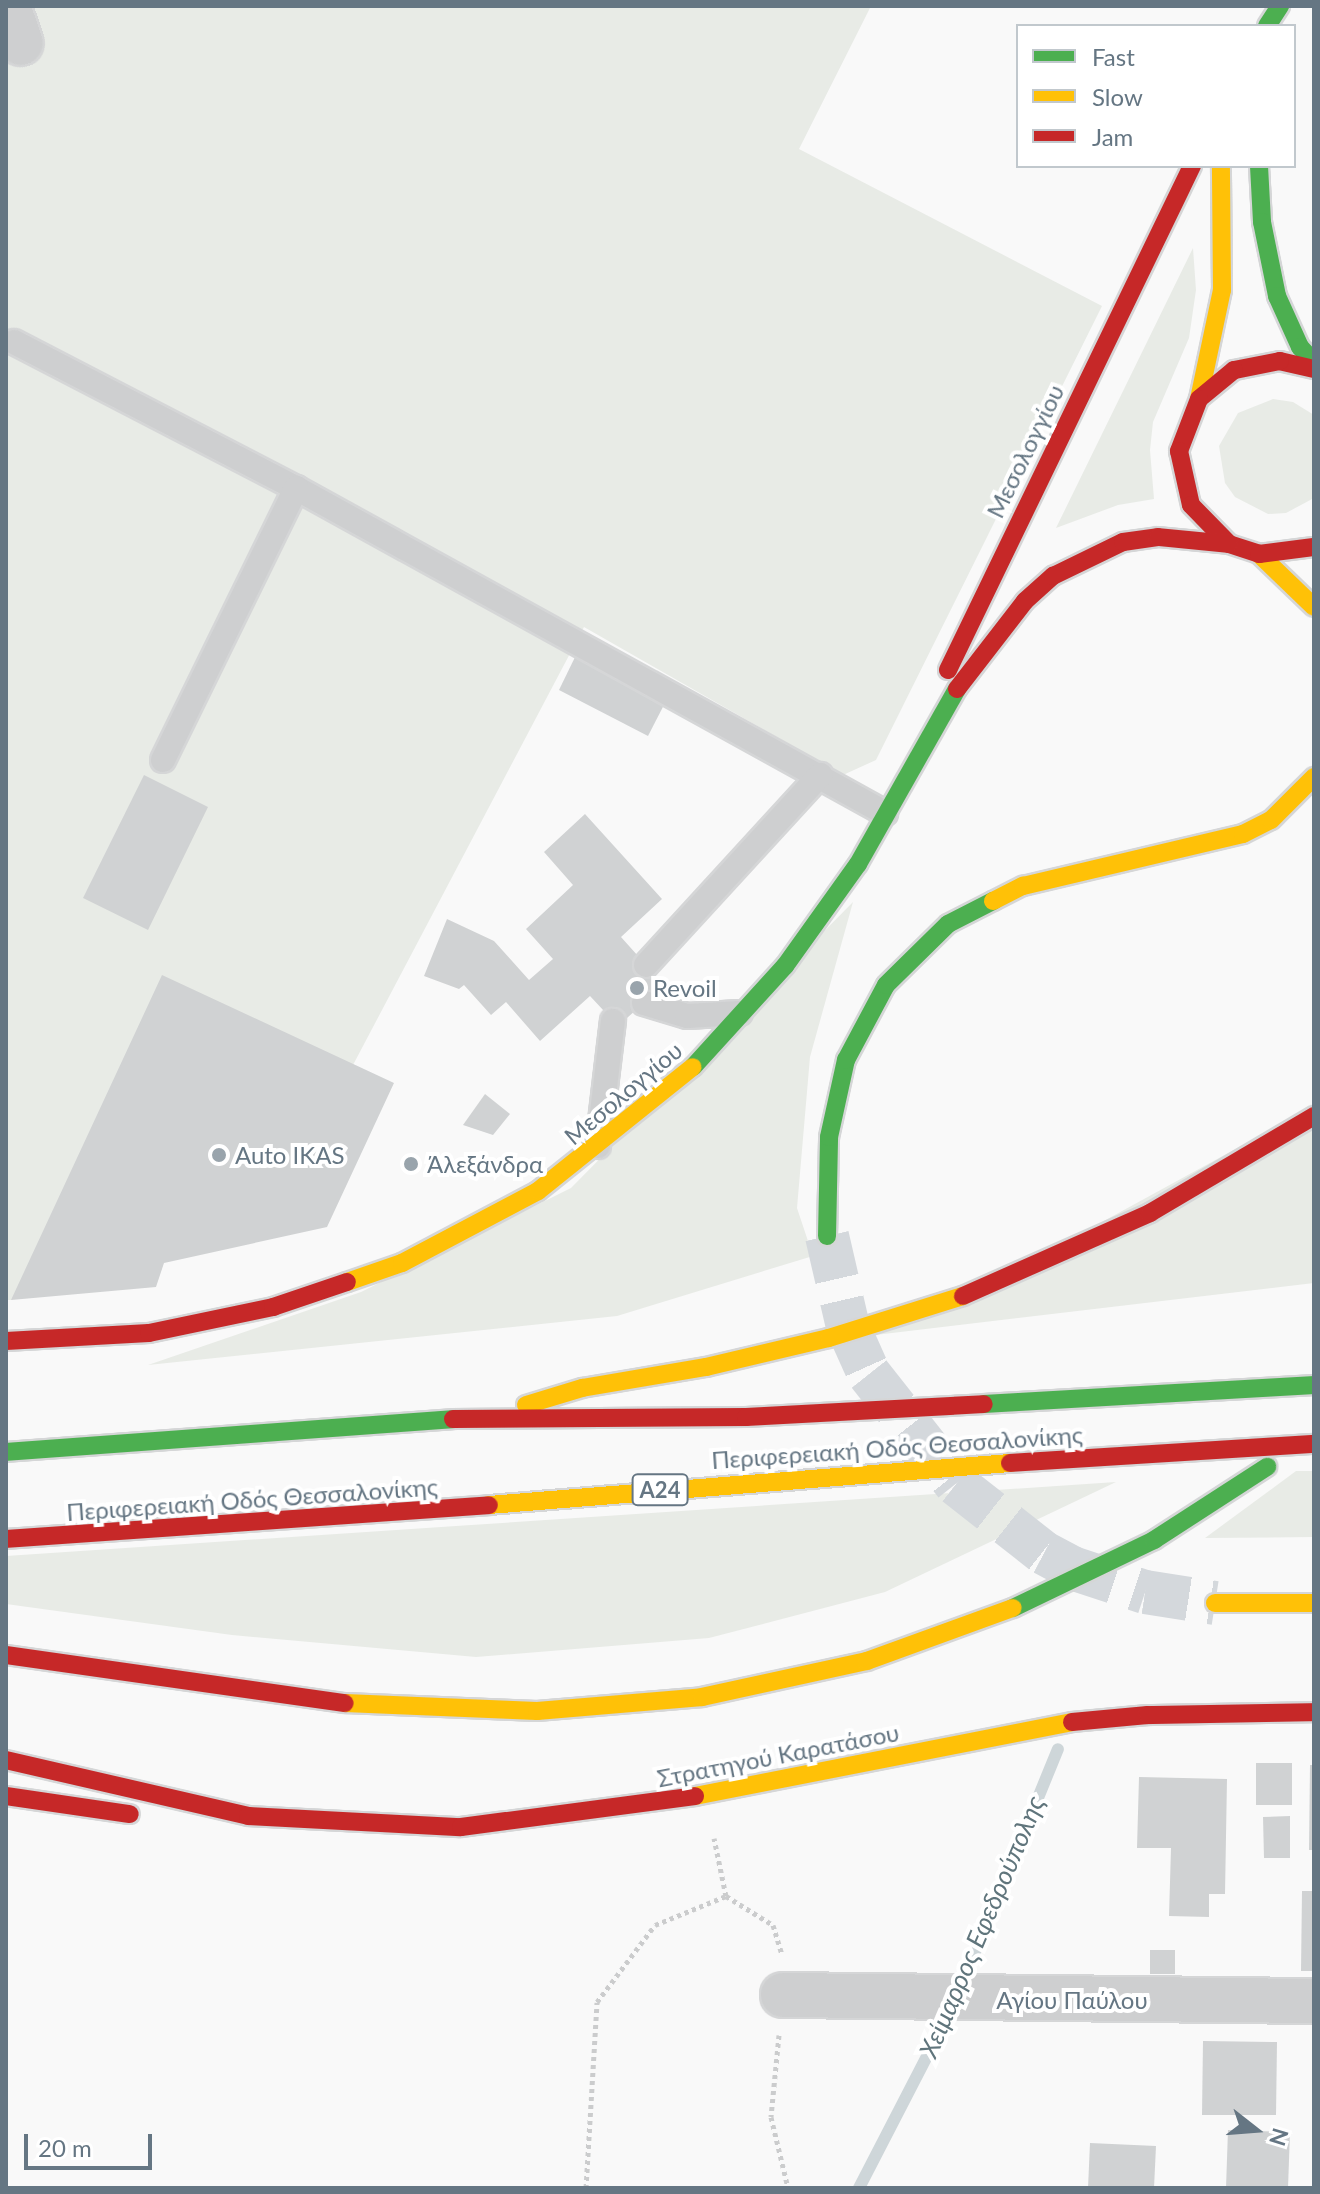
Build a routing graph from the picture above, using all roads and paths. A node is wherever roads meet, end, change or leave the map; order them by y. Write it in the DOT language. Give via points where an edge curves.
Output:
graph roads {
  1 [pos="1282,6"];
  2 [pos="1268,24"];
  3 [pos="1191,168"];
  4 [pos="1221,168"];
  5 [pos="1259,168"];
  6 [pos="14,342"];
  7 [pos="1314,362"];
  8 [pos="1314,369"];
  9 [pos="1199,399"];
  10 [pos="296,488"];
  11 [pos="1229,544"];
  12 [pos="1314,547"];
  13 [pos="1259,554"];
  14 [pos="1314,607"];
  15 [pos="163,760"];
  16 [pos="911,762"];
  17 [pos="820,775"];
  18 [pos="1314,777"];
  19 [pos="885,813"];
  20 [pos="646,965"];
  21 [pos="644,1003"];
  22 [pos="747,1012"];
  23 [pos="613,1021"];
  24 [pos="1314,1116"];
  25 [pos="597,1149"];
  26 [pos="827,1236"];
  27 [pos="6,1341"];
  28 [pos="1314,1385"];
  29 [pos="489,1416"];
  30 [pos="1314,1444"];
  31 [pos="6,1452"];
  32 [pos="1267,1467"];
  33 [pos="6,1539"];
  34 [pos="1215,1603"];
  35 [pos="1314,1603"];
  36 [pos="6,1655"];
  37 [pos="1314,1712"];
  38 [pos="6,1760"];
  39 [pos="705,1795"];
  40 [pos="6,1796"];
  41 [pos="248,1816"];
  42 [pos="153,1817"];
  43 [pos="178,1820"];
  44 [pos="726,1896"];
  45 [pos="783,1995"];
  46 [pos="1314,2001"];
  47 [pos="586,2188"];
  48 [pos="788,2188"];
  1 -- 2 [label="main road"];
  3 -- 16 [label="main road, Μεσολογγίου" via="963,632"];
  4 -- 9 [label="main road" via="1222,290"];
  5 -- 7 [label="main road" via="1262,222 1277,296 1300,347"];
  6 -- 10 [label="lane"];
  8 -- 9 [label="main road" via="1280,361 1257,363 1234,370"];
  9 -- 11 [label="main road" via="1182,437 1181,478 1191,505"];
  10 -- 15 [label="lane"];
  10 -- 17 [label="lane"];
  11 -- 13 [label="main road"];
  11 -- 16 [label="main road, Μεσολογγίου" via="1158,537 1123,542 1053,576 990,641"];
  12 -- 13 [label="main road"];
  13 -- 14 [label="main road"];
  16 -- 19 [label="main road, Μεσολογγίου"];
  17 -- 19 [label="lane"];
  17 -- 20 [label="lane"];
  18 -- 26 [label="main road" via="1294,802 1243,834 1023,886 948,924 919,951 886,985 846,1060 829,1137"];
  19 -- 22 [label="main road, Μεσολογγίου" via="823,917"];
  21 -- 22 [label="lane" via="687,1016"];
  22 -- 25 [label="main road, Μεσολογγίου"];
  23 -- 25 [label="lane"];
  24 -- 29 [label="main road" via="1150,1213 965,1295 829,1338 706,1367 582,1388"];
  25 -- 27 [label="main road, Μεσολογγίου" via="538,1191 444,1244 313,1296 149,1333"];
  28 -- 29 [label="main road, Περιφερειακή Οδός Θεσσαλονίκης" via="746,1417"];
  29 -- 31 [label="main road, Περιφερειακή Οδός Θεσσαλονίκης"];
  30 -- 33 [label="main road, Περιφερειακή Οδός Θεσσαλονίκης / Α24" via="883,1471 348,1518"];
  32 -- 36 [label="main road" via="1154,1540 1022,1605 867,1661 702,1697 537,1711 383,1708"];
  34 -- 35 [label="main road"];
  37 -- 39 [label="main road, Στρατηγού Καρατάσου" via="1148,1715 1045,1725"];
  38 -- 41 [label="main road"];
  39 -- 41 [label="main road, Στρατηγού Καρατάσου" via="461,1827"];
  39 -- 44 [label="path"];
  40 -- 42 [label="main road"];
  41 -- 43 [label="main road"];
  44 -- 45 [label="path" via="773,1925 783,1958"];
  44 -- 47 [label="path" via="655,1925 597,2002"];
  45 -- 46 [label="street, Αγίου Παύλου"];
  45 -- 48 [label="path" via="771,2117"];
}
